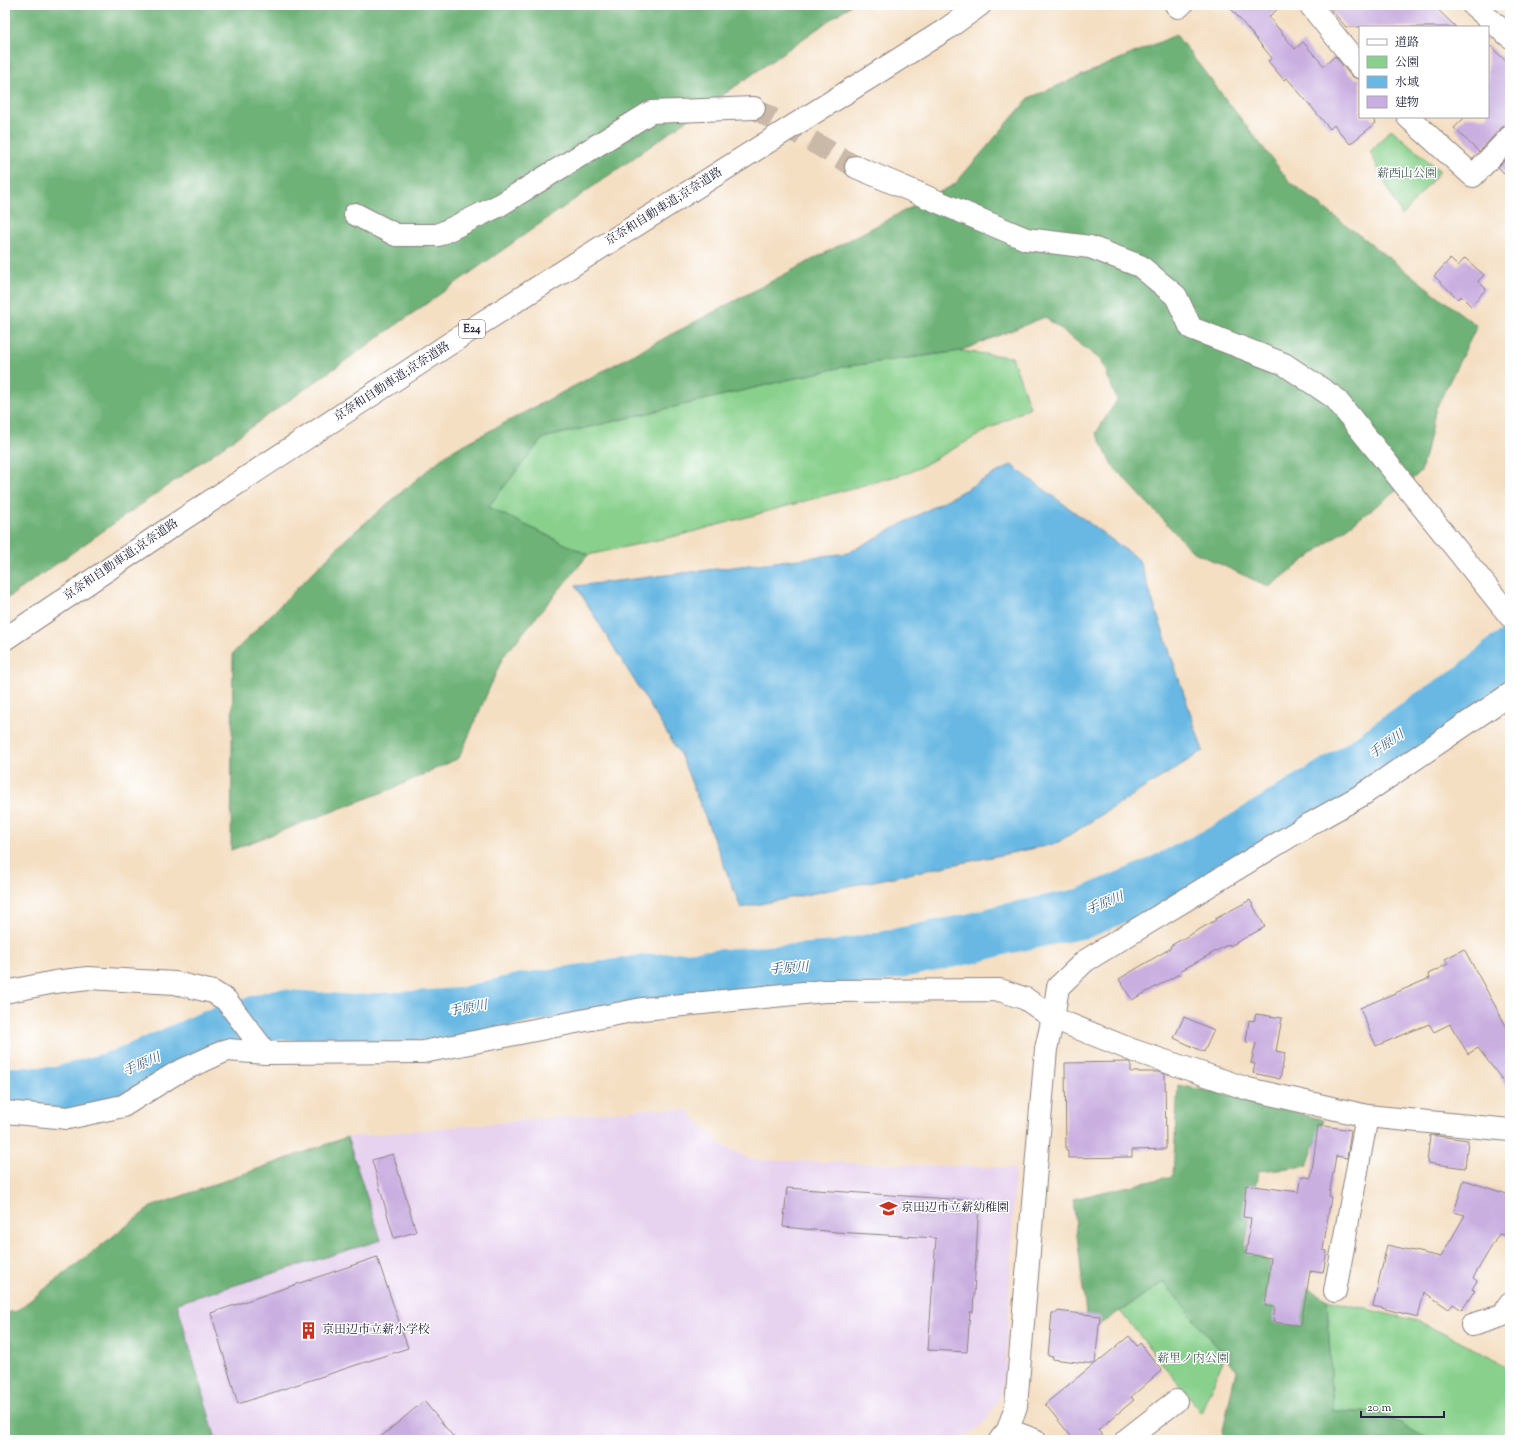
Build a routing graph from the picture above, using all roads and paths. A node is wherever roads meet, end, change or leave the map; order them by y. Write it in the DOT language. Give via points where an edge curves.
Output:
graph roads {
  1 [pos="980,5"];
  2 [pos="990,5"];
  3 [pos="1176,5"];
  4 [pos="1181,5"];
  5 [pos="1312,5"];
  6 [pos="1473,5"];
  7 [pos="945,30"];
  8 [pos="1510,37"];
  9 [pos="1359,65"];
  10 [pos="754,108"];
  11 [pos="1409,118"];
  12 [pos="1510,137"];
  13 [pos="856,167"];
  14 [pos="355,214"];
  15 [pos="1510,616"];
  16 [pos="5,639"];
  17 [pos="1510,694"];
  18 [pos="5,992"];
  19 [pos="1052,1018"];
  20 [pos="262,1048"];
  21 [pos="5,1112"];
  22 [pos="1367,1116"];
  23 [pos="1510,1130"];
  24 [pos="1335,1291"];
  25 [pos="1510,1304"];
  26 [pos="1472,1325"];
  27 [pos="1176,1401"];
  28 [pos="1004,1435"];
  29 [pos="1035,1440"];
  30 [pos="1126,1440"];
  1 -- 7 [label="main road, 京奈和自動車道;京奈道路 / E24"];
  2 -- 7 [label="main road, 京奈和自動車道;京奈道路 / E24"];
  3 -- 4 [label="main road"];
  5 -- 9 [label="main road"];
  6 -- 8 [label="main road"];
  7 -- 16 [label="main road, 京奈和自動車道;京奈道路 / E24" via="475,327"];
  10 -- 14 [label="main road" via="651,112 500,205 438,235 396,235"];
  11 -- 12 [label="main road" via="1473,176"];
  13 -- 15 [label="main road" via="1026,239 1090,247 1140,266 1176,296 1190,328 1284,364 1335,398"];
  17 -- 19 [label="main road" via="1362,795 1084,961 1058,987"];
  18 -- 20 [label="main road" via="88,978 175,983 213,992 226,1000"];
  19 -- 20 [label="main road" via="1026,999 1000,990 824,991 642,1009 423,1052"];
  19 -- 22 [label="main road" via="1132,1050 1248,1089"];
  19 -- 28 [label="main road" via="1046,1049 1016,1406"];
  20 -- 21 [label="main road" via="227,1050 176,1073 123,1106 68,1118"];
  22 -- 23 [label="main road"];
  22 -- 24 [label="main road"];
  25 -- 26 [label="main road" via="1501,1316"];
  27 -- 30 [label="main road"];
  28 -- 29 [label="main road"];
}
